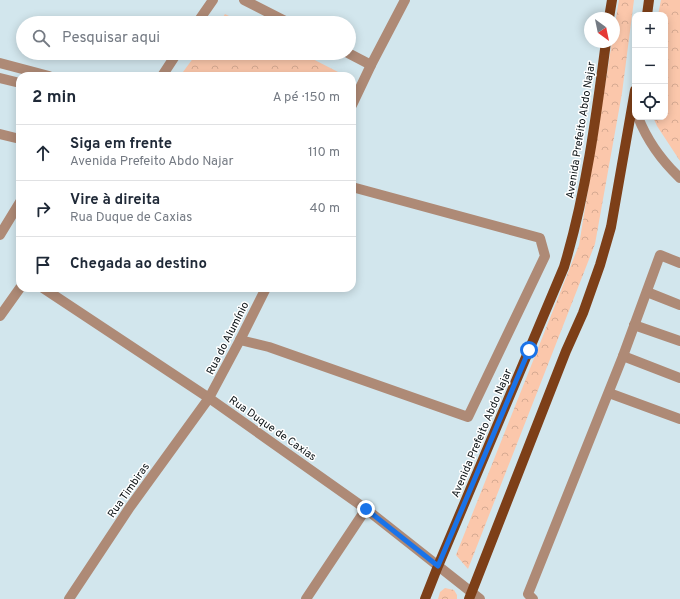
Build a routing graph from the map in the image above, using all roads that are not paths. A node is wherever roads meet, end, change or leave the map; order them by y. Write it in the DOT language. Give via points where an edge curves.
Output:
graph roads {
  1 [pos="212,0"];
  2 [pos="244,0"];
  3 [pos="405,0"];
  4 [pos="612,0"];
  5 [pos="649,0"];
  6 [pos="610,12"];
  7 [pos="647,12"];
  8 [pos="202,16"];
  9 [pos="275,16"];
  10 [pos="605,48"];
  11 [pos="356,57"];
  12 [pos="172,60"];
  13 [pos="0,63"];
  14 [pos="371,65"];
  15 [pos="34,72"];
  16 [pos="165,72"];
  17 [pos="0,78"];
  18 [pos="16,82"];
  19 [pos="356,97"];
  20 [pos="632,117"];
  21 [pos="639,120"];
  22 [pos="0,134"];
  23 [pos="16,138"];
  24 [pos="680,178"];
  25 [pos="356,187"];
  26 [pos="16,209"];
  27 [pos="0,236"];
  28 [pos="680,263"];
  29 [pos="17,292"];
  30 [pos="49,292"];
  31 [pos="264,292"];
  32 [pos="647,292"];
  33 [pos="680,305"];
  34 [pos="0,316"];
  35 [pos="634,325"];
  36 [pos="240,340"];
  37 [pos="680,342"];
  38 [pos="623,356"];
  39 [pos="680,378"];
  40 [pos="608,393"];
  41 [pos="209,398"];
  42 [pos="680,419"];
  43 [pos="366,509"];
  44 [pos="438,566"];
  45 [pos="470,596"];
  46 [pos="69,599"];
  47 [pos="306,599"];
  48 [pos="425,599"];
  49 [pos="480,599"];
  50 [pos="533,599"];
  1 -- 8 [label="street"];
  2 -- 9 [label="street"];
  3 -- 14 [label="street"];
  4 -- 6 [label="main road"];
  5 -- 7 [label="main road"];
  10 -- 44 [label="main road, Avenida Prefeito Abdo Najar" via="586,179 564,267"];
  11 -- 14 [label="street"];
  12 -- 16 [label="street"];
  13 -- 15 [label="street"];
  14 -- 19 [label="street"];
  17 -- 18 [label="street"];
  20 -- 45 [label="main road" via="611,227 600,265"];
  21 -- 24 [label="street" via="656,150"];
  22 -- 23 [label="street"];
  25 -- 36 [label="street" via="540,238 545,256 468,417 270,347"];
  26 -- 27 [label="street"];
  28 -- 32 [label="street" via="660,255"];
  29 -- 34 [label="street"];
  30 -- 41 [label="street, Rua Duque de Caxias"];
  31 -- 36 [label="street, Rua do Alumínio"];
  32 -- 33 [label="street"];
  32 -- 35 [label="street"];
  35 -- 37 [label="street"];
  35 -- 38 [label="street"];
  36 -- 41 [label="street, Rua do Alumínio"];
  38 -- 39 [label="street"];
  38 -- 40 [label="street"];
  40 -- 42 [label="street"];
  40 -- 50 [label="street" via="528,594"];
  41 -- 43 [label="street, Rua Duque de Caxias"];
  41 -- 46 [label="street, Rua Timbiras" via="130,507"];
  43 -- 44 [label="street, Rua Duque de Caxias"];
  43 -- 47 [label="street"];
  44 -- 45 [label="street, Rua Duque de Caxias"];
  44 -- 48 [label="main road, Avenida Prefeito Abdo Najar"];
  45 -- 49 [label="street, Rua Duque de Caxias"];
}
